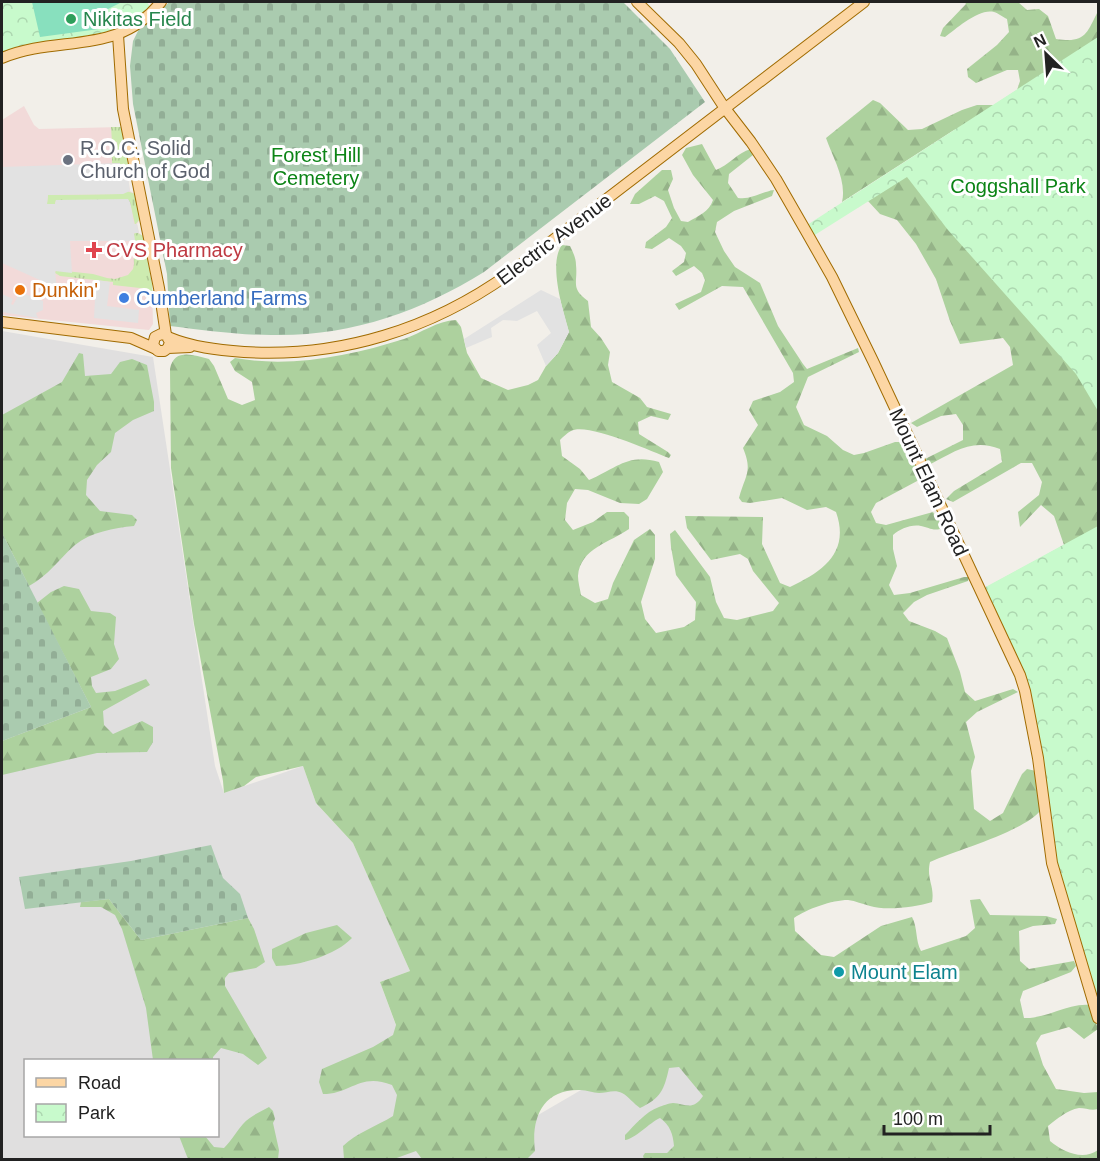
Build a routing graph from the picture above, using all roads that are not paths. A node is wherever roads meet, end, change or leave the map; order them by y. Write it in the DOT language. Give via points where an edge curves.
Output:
graph roads {
  1 [pos="161,2"];
  2 [pos="637,2"];
  3 [pos="864,2"];
  4 [pos="118,35"];
  5 [pos="2,58"];
  6 [pos="724,107"];
  7 [pos="2,322"];
  8 [pos="131,338"];
  9 [pos="163,339"];
  10 [pos="1098,1018"];
  1 -- 4 [label="main road"];
  2 -- 6 [label="main road, Mount Elam Road" via="687,52"];
  3 -- 6 [label="main road, Electric Avenue"];
  4 -- 5 [label="main road" via="28,49"];
  4 -- 9 [label="main road" via="123,110 159,288"];
  6 -- 9 [label="main road, Electric Avenue" via="510,273 441,315 387,335 324,349 257,352"];
  6 -- 10 [label="main road, Mount Elam Road" via="776,179 832,277 1020,675 1038,758 1052,863"];
  7 -- 8 [label="main road, Electric Avenue"];
  8 -- 9 [label="main road, Electric Avenue"];
  8 -- 9 [label="main road, Electric Avenue" via="164,351"];
}
